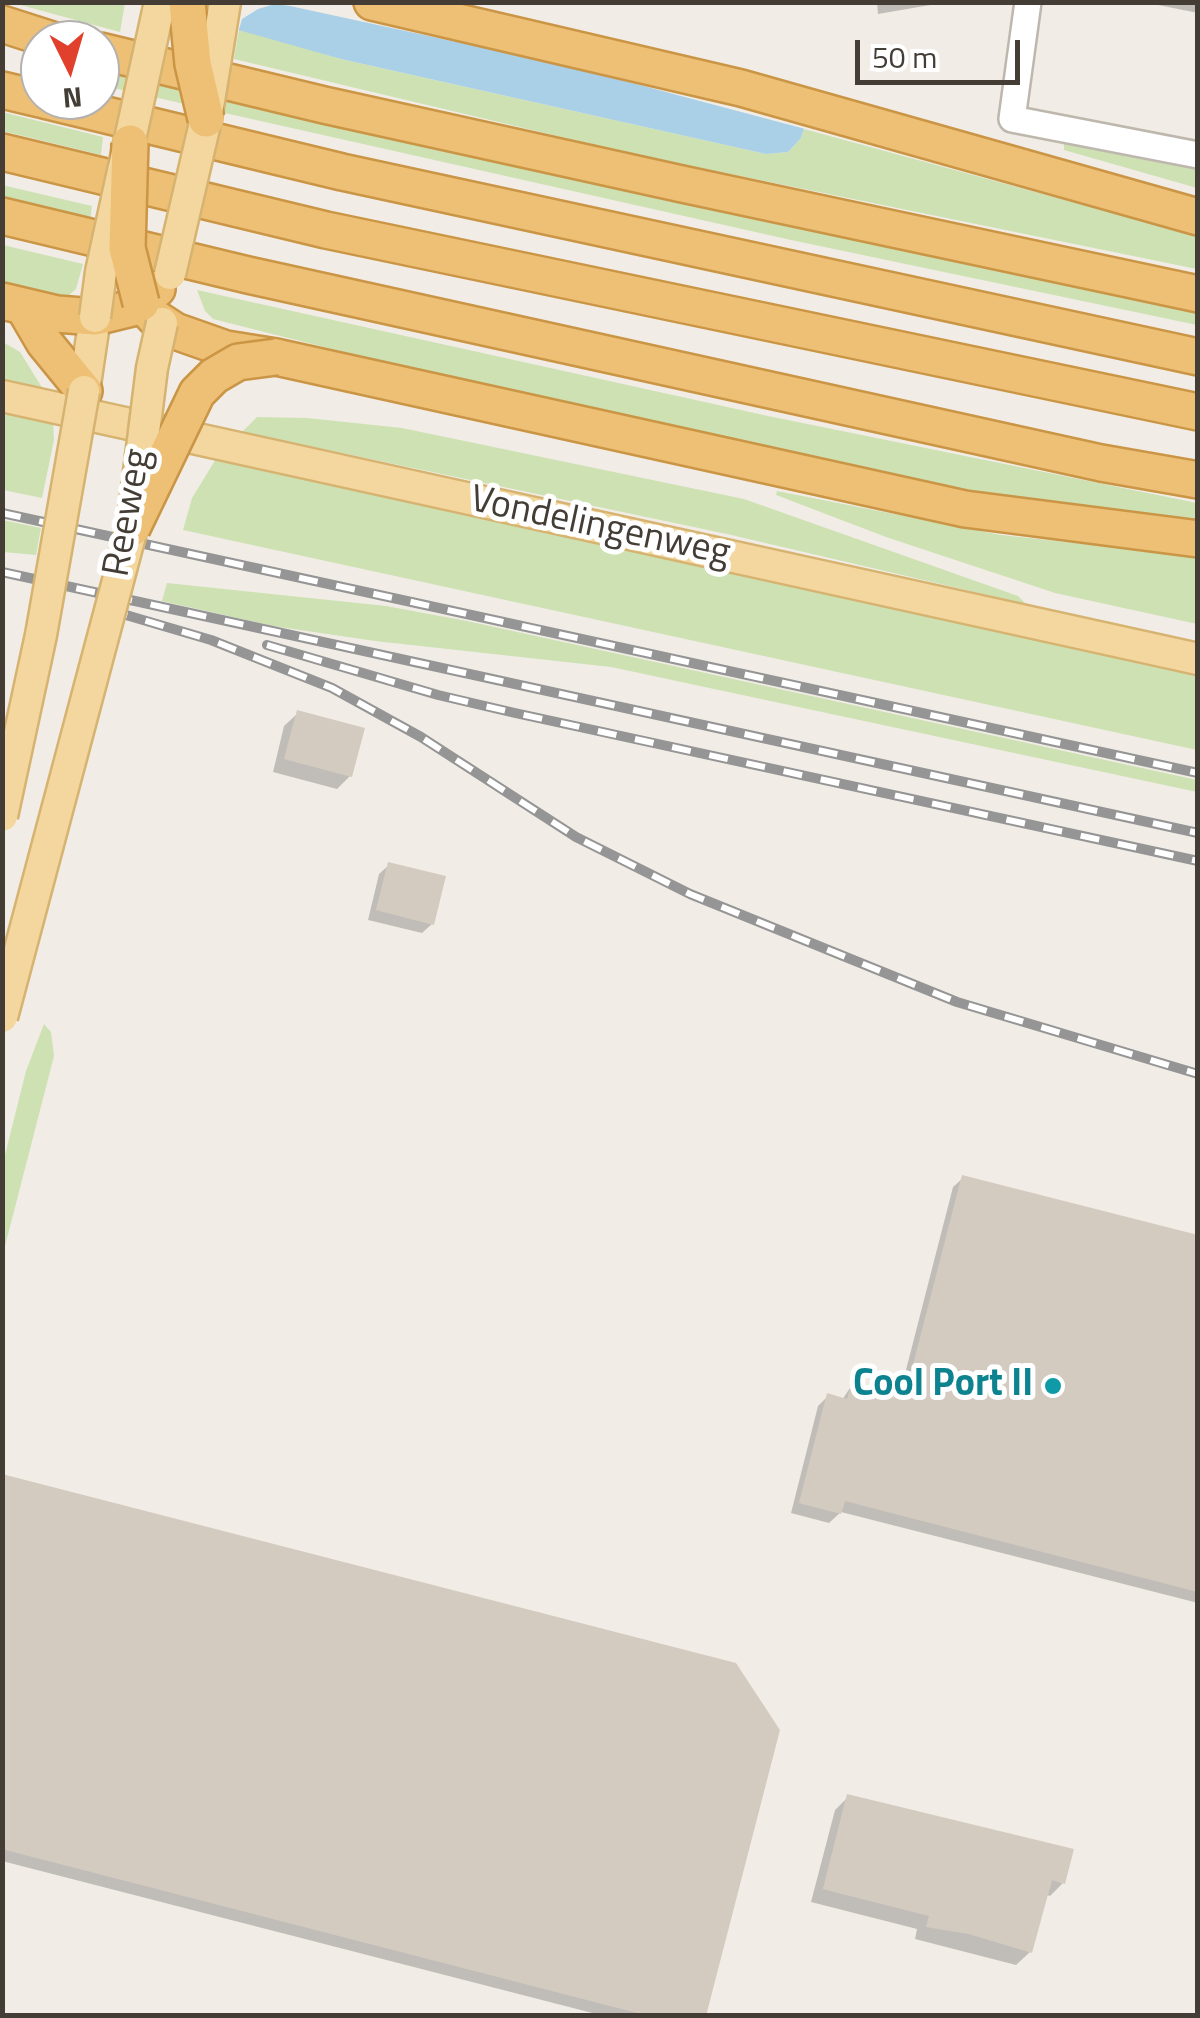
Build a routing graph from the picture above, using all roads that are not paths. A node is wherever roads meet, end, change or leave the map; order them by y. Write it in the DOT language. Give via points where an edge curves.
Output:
graph roads {
  1 [pos="160,2"];
  2 [pos="187,2"];
  3 [pos="224,2"];
  4 [pos="372,2"];
  5 [pos="1028,2"];
  6 [pos="120,56"];
  7 [pos="120,119"];
  8 [pos="206,119"];
  9 [pos="130,143"];
  10 [pos="2,152"];
  11 [pos="1198,155"];
  12 [pos="2,216"];
  13 [pos="1198,217"];
  14 [pos="170,274"];
  15 [pos="1198,294"];
  16 [pos="13,303"];
  17 [pos="151,313"];
  18 [pos="95,317"];
  19 [pos="276,356"];
  20 [pos="1198,357"];
  21 [pos="84,392"];
  22 [pos="2,396"];
  23 [pos="1198,412"];
  24 [pos="1198,480"];
  25 [pos="132,528"];
  26 [pos="1198,539"];
  27 [pos="1198,659"];
  28 [pos="2,816"];
  29 [pos="2,1016"];
  1 -- 9 [label="main road, Reeweg, bridge"];
  2 -- 8 [label="highway, bridge"];
  3 -- 8 [label="main road, bridge"];
  4 -- 13 [label="highway" via="741,88"];
  5 -- 11 [label="street" via="1012,119"];
  6 -- 15 [label="highway"];
  7 -- 20 [label="highway"];
  8 -- 14 [label="main road, bridge"];
  9 -- 17 [label="highway, bridge" via="127,248"];
  9 -- 18 [label="main road, Reeweg, bridge"];
  10 -- 23 [label="highway" via="326,230"];
  12 -- 24 [label="highway"];
  14 -- 17 [label="highway"];
  16 -- 18 [label="highway"];
  16 -- 21 [label="highway"];
  17 -- 18 [label="highway"];
  17 -- 19 [label="highway, bridge" via="210,345"];
  17 -- 25 [label="main road, Reeweg, bridge" via="152,368"];
  18 -- 21 [label="main road, Reeweg"];
  19 -- 25 [label="highway, bridge" via="238,362 197,393"];
  19 -- 26 [label="highway" via="964,508"];
  21 -- 28 [label="main road, Reeweg, bridge"];
  22 -- 27 [label="main road, Vondelingenweg"];
  25 -- 29 [label="main road, Reeweg, bridge"];
}
